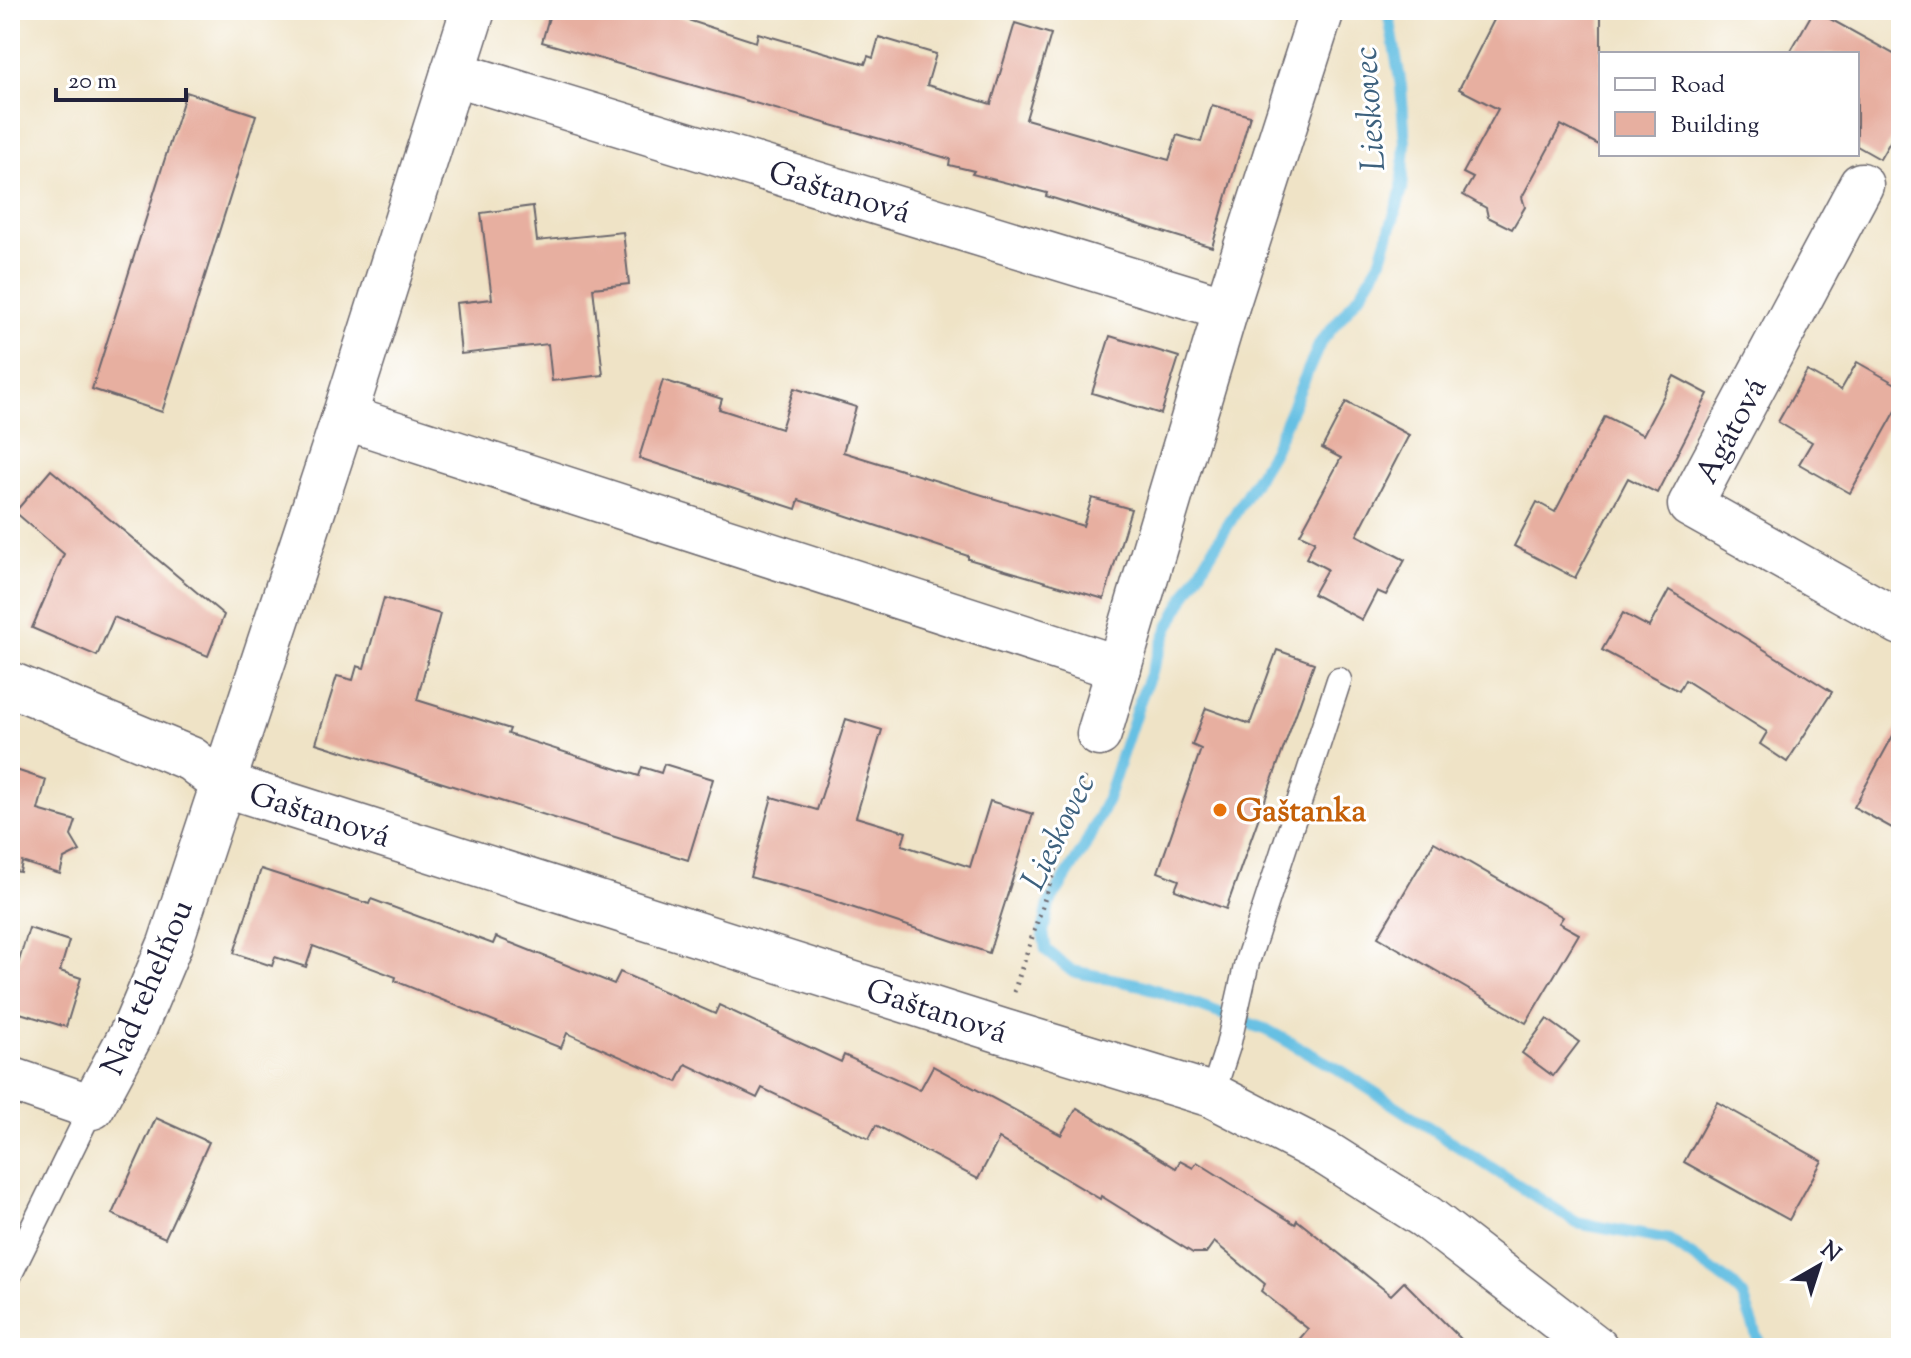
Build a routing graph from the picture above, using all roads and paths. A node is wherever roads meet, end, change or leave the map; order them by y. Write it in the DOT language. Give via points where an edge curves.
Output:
graph roads {
  1 [pos="473,10"];
  2 [pos="1322,10"];
  3 [pos="453,73"];
  4 [pos="1861,185"];
  5 [pos="1226,309"];
  6 [pos="344,417"];
  7 [pos="1901,623"];
  8 [pos="1119,668"];
  9 [pos="1339,680"];
  10 [pos="10,684"];
  11 [pos="1099,734"];
  12 [pos="223,784"];
  13 [pos="1002,1031"];
  14 [pos="10,1079"];
  15 [pos="1212,1095"];
  16 [pos="92,1107"];
  17 [pos="10,1274"];
  18 [pos="1596,1348"];
  1 -- 3 [label="street, Gaštanová"];
  2 -- 5 [label="street"];
  3 -- 5 [label="street, Gaštanová"];
  3 -- 6 [label="street, Gaštanová"];
  4 -- 7 [label="street, Agátová" via="1690,505"];
  5 -- 8 [label="street"];
  6 -- 8 [label="street"];
  6 -- 12 [label="street, Gaštanová"];
  8 -- 11 [label="street"];
  9 -- 15 [label="lane" via="1247,962"];
  10 -- 12 [label="street, Gaštanová" via="191,759"];
  11 -- 13 [label="path"];
  12 -- 13 [label="street, Gaštanová"];
  12 -- 16 [label="street, Nad tehelňou" via="170,944 135,1027"];
  13 -- 15 [label="street, Gaštanová"];
  14 -- 16 [label="street, Nad tehelňou"];
  15 -- 18 [label="street, Gaštanová" via="1327,1154 1426,1217"];
  16 -- 17 [label="lane"];
}
